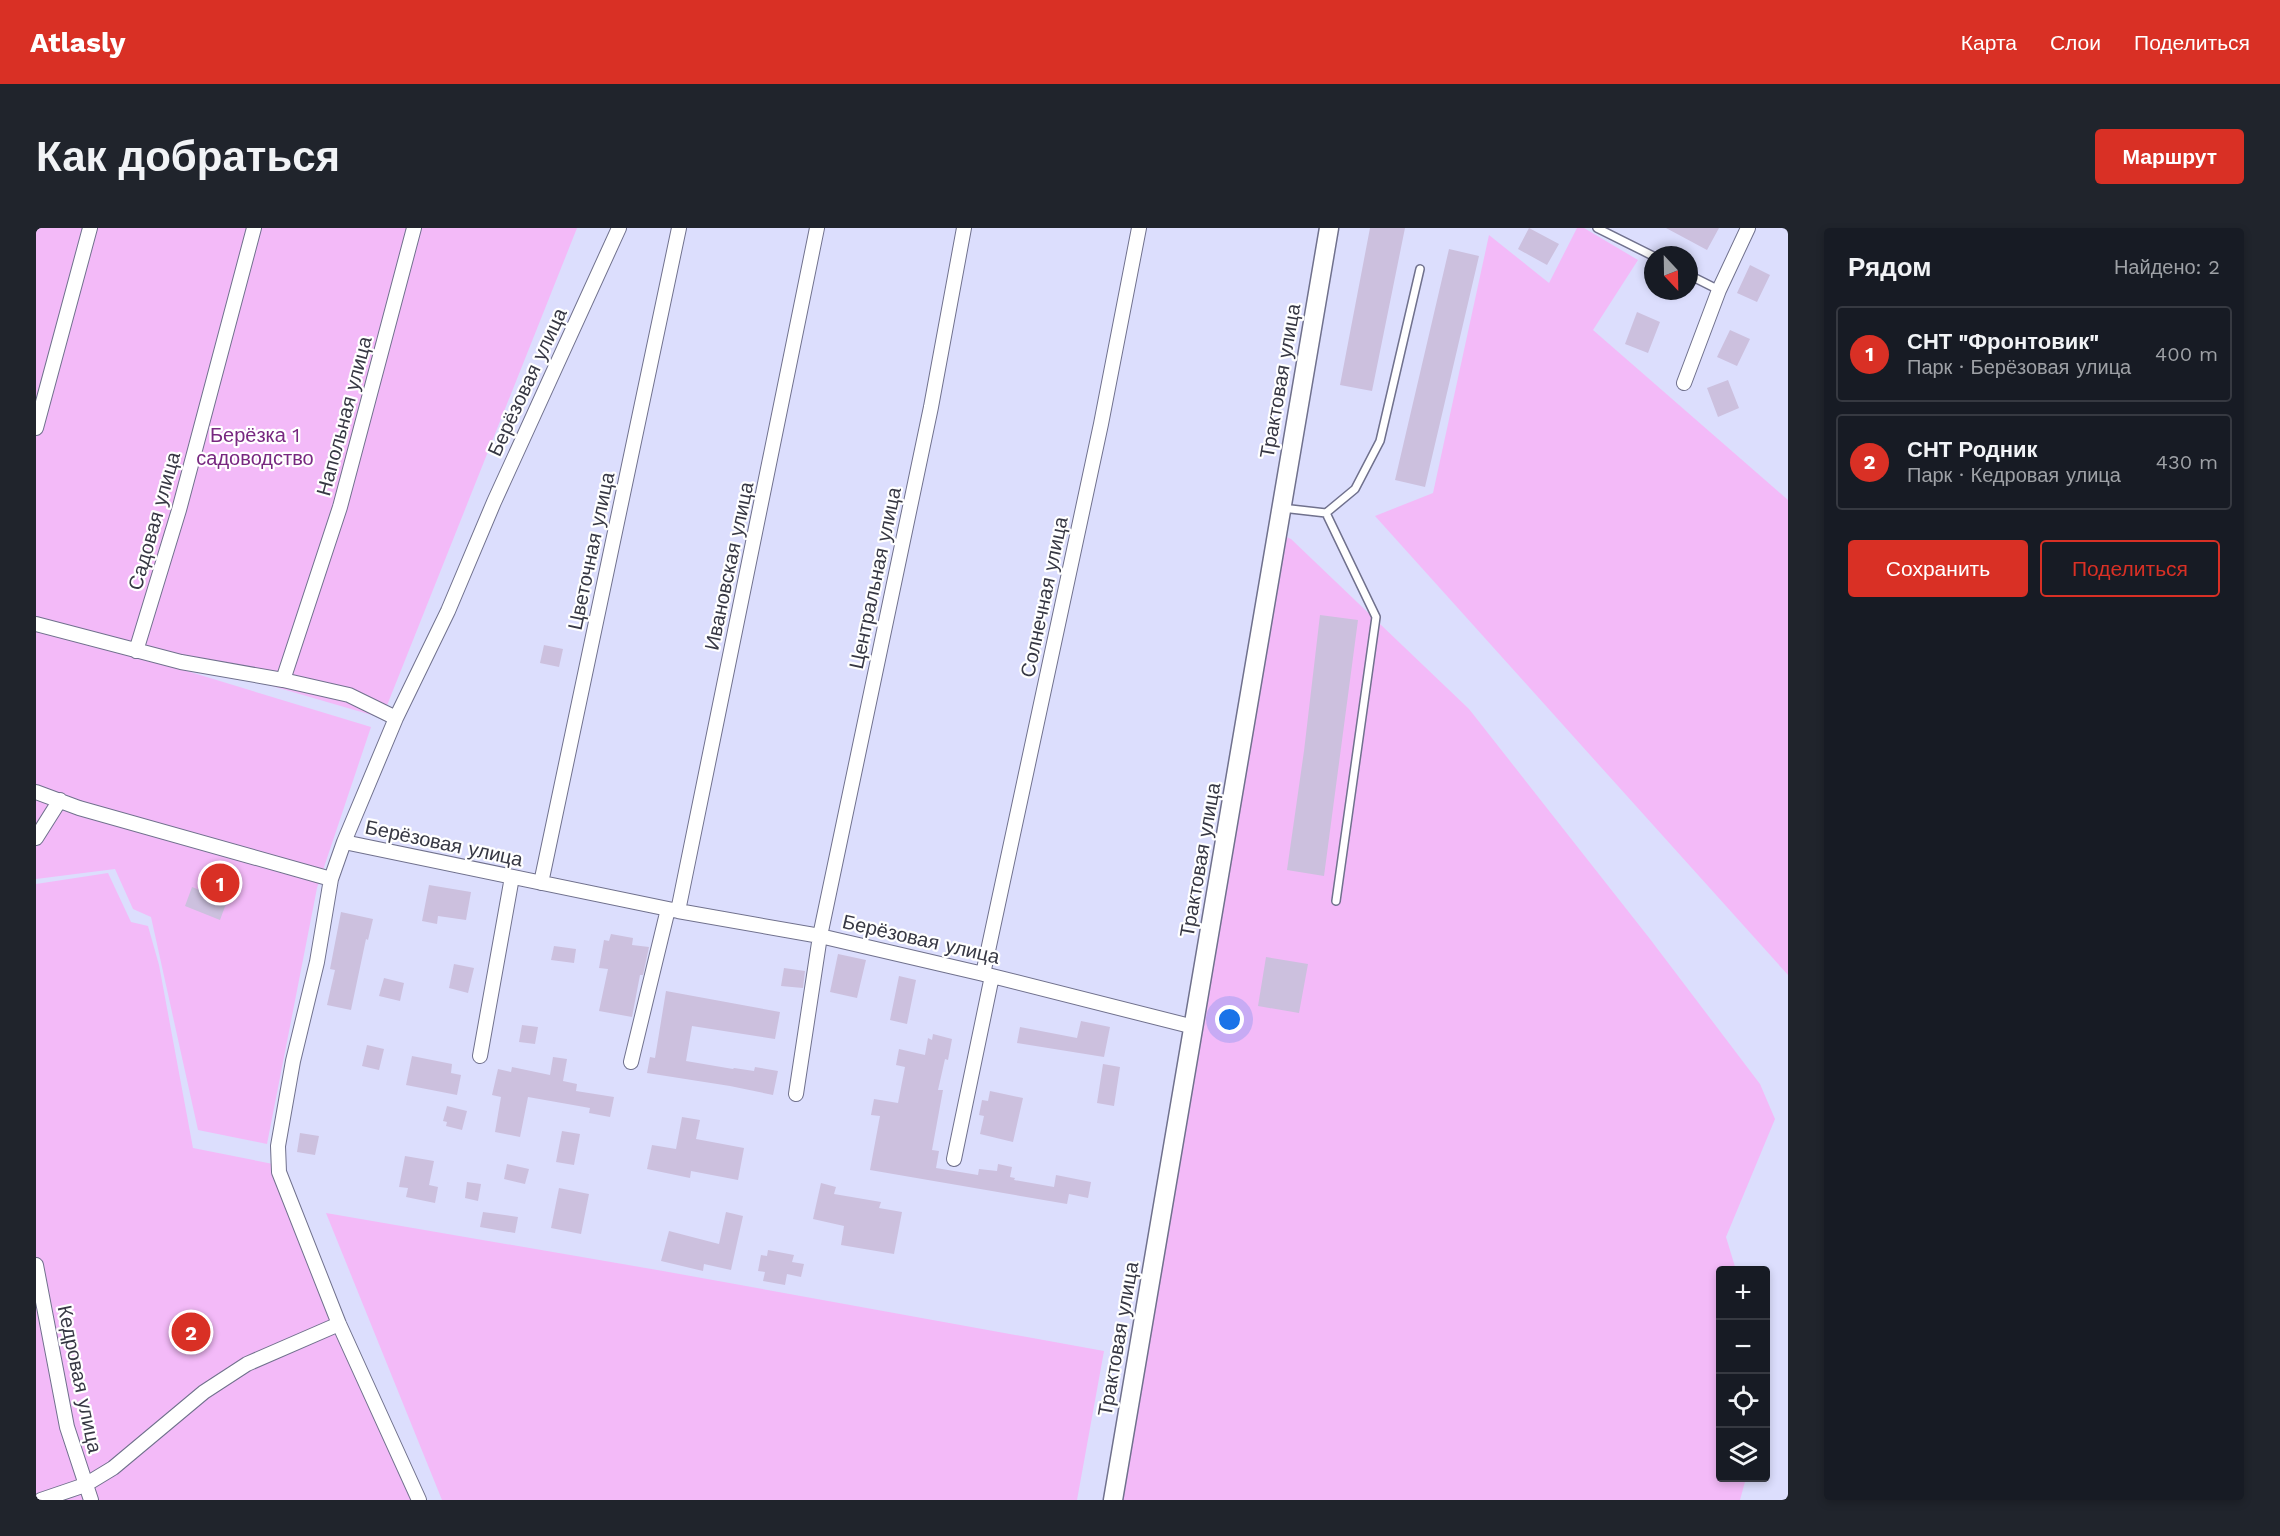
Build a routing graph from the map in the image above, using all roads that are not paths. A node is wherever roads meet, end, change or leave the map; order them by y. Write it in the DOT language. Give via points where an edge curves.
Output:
graph roads {
  1 [pos="90,228"];
  2 [pos="254,228"];
  3 [pos="414,228"];
  4 [pos="619,228"];
  5 [pos="679,228"];
  6 [pos="817,228"];
  7 [pos="964,228"];
  8 [pos="1139,228"];
  9 [pos="1329,228"];
  10 [pos="1597,228"];
  11 [pos="1748,228"];
  12 [pos="1644,252"];
  13 [pos="1420,269"];
  14 [pos="1698,280"];
  15 [pos="1719,290"];
  16 [pos="1684,383"];
  17 [pos="36,428"];
  18 [pos="1282,508"];
  19 [pos="1326,513"];
  20 [pos="36,624"];
  21 [pos="136,651"];
  22 [pos="283,680"];
  23 [pos="396,718"];
  24 [pos="36,792"];
  25 [pos="60,800"];
  26 [pos="36,838"];
  27 [pos="344,842"];
  28 [pos="512,877"];
  29 [pos="331,879"];
  30 [pos="541,883"];
  31 [pos="1336,902"];
  32 [pos="673,910"];
  33 [pos="820,936"];
  34 [pos="987,975"];
  35 [pos="1194,1027"];
  36 [pos="480,1056"];
  37 [pos="631,1062"];
  38 [pos="796,1094"];
  39 [pos="954,1159"];
  40 [pos="36,1265"];
  41 [pos="339,1324"];
  42 [pos="85,1485"];
  43 [pos="41,1500"];
  44 [pos="91,1500"];
  45 [pos="420,1500"];
  46 [pos="1113,1500"];
  1 -- 17 [label="street"];
  2 -- 21 [label="street, Садовая улица" via="179,510"];
  3 -- 22 [label="street, Напольная улица" via="340,507"];
  4 -- 23 [label="street, Берёзовая улица" via="448,611"];
  5 -- 30 [label="street, Цветочная улица"];
  6 -- 32 [label="street, Ивановская улица"];
  7 -- 33 [label="street, Центральная улица"];
  8 -- 34 [label="street, Солнечная улица"];
  9 -- 18 [label="street, Трактовая улица"];
  10 -- 12 [label="lane"];
  11 -- 15 [label="street"];
  13 -- 19 [label="lane" via="1380,441 1355,489"];
  14 -- 15 [label="lane"];
  15 -- 16 [label="street"];
  18 -- 19 [label="lane"];
  18 -- 35 [label="street, Трактовая улица"];
  19 -- 31 [label="lane" via="1376,618"];
  20 -- 21 [label="street"];
  21 -- 22 [label="street"];
  22 -- 23 [label="street" via="349,695"];
  23 -- 27 [label="street, Берёзовая улица"];
  24 -- 25 [label="street"];
  25 -- 26 [label="street"];
  25 -- 29 [label="street"];
  27 -- 28 [label="street, Берёзовая улица"];
  27 -- 29 [label="street"];
  28 -- 30 [label="street, Берёзовая улица"];
  28 -- 36 [label="street"];
  29 -- 41 [label="street" via="278,1146 279,1172"];
  30 -- 32 [label="street, Берёзовая улица"];
  32 -- 33 [label="street, Берёзовая улица"];
  32 -- 37 [label="street, Ивановская улица"];
  33 -- 34 [label="street, Берёзовая улица"];
  33 -- 38 [label="street, Центральная улица"];
  34 -- 35 [label="street, Берёзовая улица"];
  34 -- 39 [label="street, Солнечная улица"];
  35 -- 46 [label="street, Трактовая улица"];
  40 -- 42 [label="street, Кедровая улица" via="67,1427"];
  41 -- 42 [label="street" via="238,1370 204,1392 113,1468"];
  41 -- 45 [label="street"];
  42 -- 43 [label="street"];
  42 -- 44 [label="street, Кедровая улица"];
}
